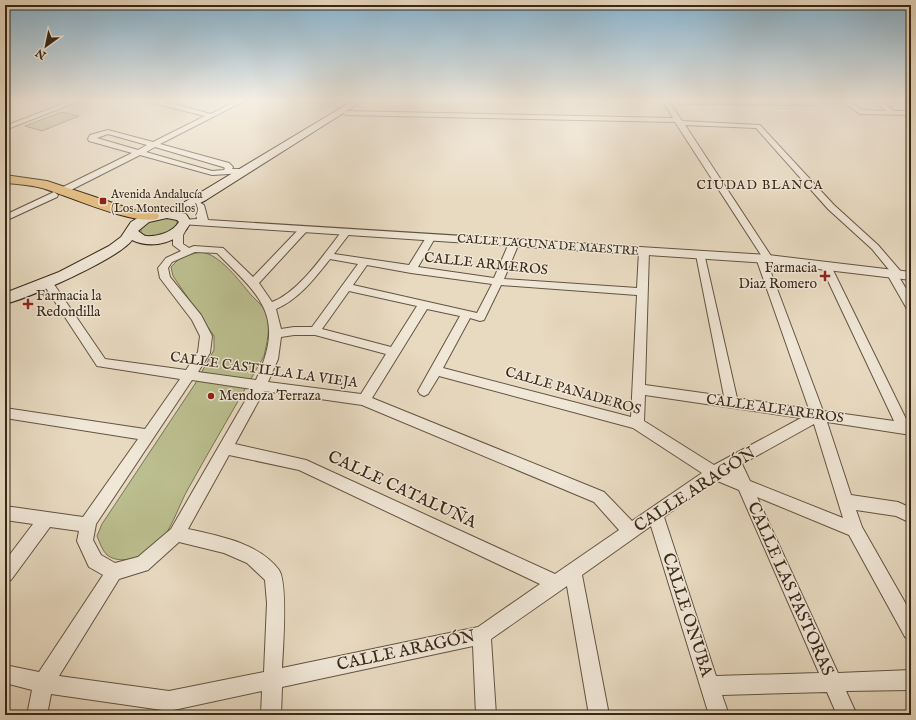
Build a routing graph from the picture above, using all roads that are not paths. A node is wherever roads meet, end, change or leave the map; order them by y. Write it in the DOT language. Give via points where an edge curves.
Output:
graph roads {
  1 [pos="102,134"];
  2 [pos="114,134"];
  3 [pos="177,134"];
  4 [pos="306,134"];
  5 [pos="313,134"];
  6 [pos="686,134"];
  7 [pos="765,134"];
  8 [pos="154,145"];
  9 [pos="139,152"];
  10 [pos="231,174"];
  11 [pos="5,179"];
  12 [pos="5,183"];
  13 [pos="58,193"];
  14 [pos="199,205"];
  15 [pos="167,214"];
  16 [pos="152,216"];
  17 [pos="5,218"];
  18 [pos="184,223"];
  19 [pos="203,223"];
  20 [pos="134,228"];
  21 [pos="303,230"];
  22 [pos="345,233"];
  23 [pos="430,238"];
  24 [pos="154,240"];
  25 [pos="514,244"];
  26 [pos="188,251"];
  27 [pos="644,251"];
  28 [pos="701,255"];
  29 [pos="327,256"];
  30 [pos="174,258"];
  31 [pos="764,259"];
  32 [pos="365,261"];
  33 [pos="826,266"];
  34 [pos="411,270"];
  35 [pos="895,274"];
  36 [pos="64,275"];
  37 [pos="911,276"];
  38 [pos="47,282"];
  39 [pos="498,282"];
  40 [pos="253,283"];
  41 [pos="346,287"];
  42 [pos="642,292"];
  43 [pos="5,298"];
  44 [pos="424,304"];
  45 [pos="911,306"];
  46 [pos="270,307"];
  47 [pos="467,314"];
  48 [pos="315,331"];
  49 [pos="276,334"];
  50 [pos="394,352"];
  51 [pos="435,370"];
  52 [pos="189,376"];
  53 [pos="260,386"];
  54 [pos="638,389"];
  55 [pos="424,391"];
  56 [pos="364,400"];
  57 [pos="732,403"];
  58 [pos="5,413"];
  59 [pos="818,415"];
  60 [pos="637,424"];
  61 [pos="907,429"];
  62 [pos="149,435"];
  63 [pos="225,448"];
  64 [pos="734,462"];
  65 [pos="714,473"];
  66 [pos="744,485"];
  67 [pos="846,501"];
  68 [pos="5,513"];
  69 [pos="655,514"];
  70 [pos="911,516"];
  71 [pos="48,519"];
  72 [pos="89,525"];
  73 [pos="855,530"];
  74 [pos="631,531"];
  75 [pos="177,534"];
  76 [pos="114,572"];
  77 [pos="573,572"];
  78 [pos="5,574"];
  79 [pos="556,583"];
  80 [pos="911,631"];
  81 [pos="482,635"];
  82 [pos="5,674"];
  83 [pos="272,680"];
  84 [pos="911,680"];
  85 [pos="832,682"];
  86 [pos="43,684"];
  87 [pos="710,686"];
  88 [pos="37,715"];
  89 [pos="271,715"];
  90 [pos="486,715"];
  91 [pos="599,715"];
  92 [pos="719,715"];
  93 [pos="847,715"];
  1 -- 9 [label="street" via="93,136 92,139"];
  2 -- 8 [label="street"];
  3 -- 8 [label="street"];
  4 -- 10 [label="main road" via="245,171"];
  5 -- 14 [label="main road"];
  6 -- 31 [label="street"];
  7 -- 35 [label="street" via="831,207 874,247"];
  8 -- 9 [label="street"];
  8 -- 10 [label="street" via="226,165"];
  9 -- 10 [label="street" via="212,173"];
  9 -- 13 [label="street"];
  10 -- 15 [label="main road" via="187,206"];
  11 -- 13 [label="main road" via="42,184"];
  12 -- 13 [label="main road"];
  13 -- 16 [label="main road" via="136,215"];
  13 -- 17 [label="street"];
  13 -- 20 [label="main road" via="128,220"];
  14 -- 18 [label="main road"];
  14 -- 19 [label="street"];
  15 -- 16 [label="main road"];
  15 -- 18 [label="main road" via="178,215"];
  16 -- 20 [label="main road"];
  18 -- 19 [label="street, CALLE LAGUNA DE MAESTRE"];
  18 -- 24 [label="main road" via="172,235"];
  18 -- 26 [label="street" via="178,235 178,245"];
  19 -- 21 [label="street, CALLE LAGUNA DE MAESTRE"];
  20 -- 24 [label="main road" via="133,235 137,238"];
  20 -- 36 [label="main road" via="126,240 114,249"];
  21 -- 22 [label="street, CALLE LAGUNA DE MAESTRE"];
  21 -- 40 [label="street"];
  22 -- 23 [label="street, CALLE LAGUNA DE MAESTRE"];
  22 -- 29 [label="street"];
  23 -- 25 [label="street, CALLE LAGUNA DE MAESTRE"];
  23 -- 34 [label="street"];
  24 -- 30 [label="street" via="173,247"];
  24 -- 36 [label="main road"];
  25 -- 27 [label="street, CALLE LAGUNA DE MAESTRE"];
  25 -- 39 [label="street"];
  26 -- 30 [label="street"];
  26 -- 40 [label="street" via="220,250"];
  27 -- 28 [label="street, CALLE LAGUNA DE MAESTRE"];
  27 -- 42 [label="street"];
  28 -- 31 [label="street, CALLE LAGUNA DE MAESTRE"];
  28 -- 57 [label="street"];
  29 -- 32 [label="street, CALLE ARMEROS"];
  29 -- 46 [label="street" via="292,295"];
  30 -- 52 [label="street" via="163,268 165,278 197,318 206,336 204,353"];
  31 -- 33 [label="street, CALLE LAGUNA DE MAESTRE"];
  31 -- 59 [label="street"];
  32 -- 34 [label="street, CALLE ARMEROS"];
  32 -- 41 [label="street"];
  33 -- 35 [label="street, CALLE LAGUNA DE MAESTRE"];
  33 -- 61 [label="street"];
  34 -- 39 [label="street, CALLE ARMEROS"];
  35 -- 37 [label="street, CALLE LAGUNA DE MAESTRE"];
  35 -- 45 [label="street"];
  36 -- 38 [label="main road"];
  38 -- 43 [label="main road"];
  38 -- 52 [label="street, CALLE CASTILLA LA VIEJA" via="101,363"];
  39 -- 42 [label="street, CALLE ARMEROS"];
  39 -- 47 [label="street" via="480,317"];
  40 -- 46 [label="street"];
  41 -- 44 [label="street"];
  41 -- 48 [label="street"];
  42 -- 54 [label="street"];
  44 -- 47 [label="street"];
  44 -- 50 [label="street"];
  46 -- 49 [label="street"];
  47 -- 51 [label="street"];
  48 -- 49 [label="street"];
  48 -- 50 [label="street"];
  49 -- 53 [label="street" via="272,359"];
  50 -- 56 [label="street"];
  51 -- 55 [label="street"];
  51 -- 60 [label="street, CALLE PANADEROS"];
  52 -- 53 [label="street, CALLE CASTILLA LA VIEJA"];
  52 -- 62 [label="street"];
  53 -- 56 [label="street, CALLE CASTILLA LA VIEJA"];
  53 -- 63 [label="street"];
  54 -- 57 [label="street, CALLE ALFAREROS"];
  54 -- 60 [label="street"];
  56 -- 74 [label="street, CALLE CASTILLA LA VIEJA" via="599,497"];
  57 -- 59 [label="street, CALLE ALFAREROS"];
  58 -- 62 [label="street"];
  59 -- 61 [label="street, CALLE ALFAREROS"];
  59 -- 64 [label="street, CALLE ARAGÓN"];
  59 -- 67 [label="street"];
  60 -- 65 [label="street, CALLE PANADEROS"];
  62 -- 72 [label="street"];
  63 -- 75 [label="street"];
  63 -- 79 [label="street, CALLE CATALUÑA" via="301,464"];
  64 -- 65 [label="street, CALLE ARAGÓN"];
  64 -- 66 [label="street, CALLE LAS PASTORAS"];
  65 -- 66 [label="street, CALLE PANADEROS"];
  65 -- 69 [label="street, CALLE ARAGÓN"];
  66 -- 73 [label="street, CALLE PANADEROS"];
  66 -- 85 [label="street, CALLE LAS PASTORAS"];
  67 -- 70 [label="street" via="898,509"];
  67 -- 73 [label="street"];
  68 -- 71 [label="street"];
  69 -- 74 [label="street, CALLE ARAGÓN"];
  69 -- 87 [label="street, CALLE ONUBA"];
  71 -- 72 [label="street"];
  71 -- 78 [label="street"];
  72 -- 76 [label="street" via="85,541 95,561"];
  73 -- 80 [label="street"];
  74 -- 77 [label="street, CALLE ARAGÓN"];
  75 -- 76 [label="street" via="142,564"];
  75 -- 83 [label="street" via="225,546 253,557 273,576 276,603"];
  76 -- 86 [label="street"];
  77 -- 79 [label="street, CALLE ARAGÓN"];
  77 -- 91 [label="street"];
  79 -- 81 [label="street, CALLE ARAGÓN"];
  81 -- 83 [label="street, CALLE ARAGÓN"];
  81 -- 90 [label="street"];
  82 -- 86 [label="street, CALLE ARAGÓN"];
  83 -- 86 [label="street, CALLE ARAGÓN" via="169,701"];
  83 -- 89 [label="street"];
  84 -- 85 [label="street"];
  85 -- 87 [label="street"];
  85 -- 93 [label="street, CALLE LAS PASTORAS"];
  86 -- 88 [label="street"];
  87 -- 92 [label="street, CALLE ONUBA"];
}
